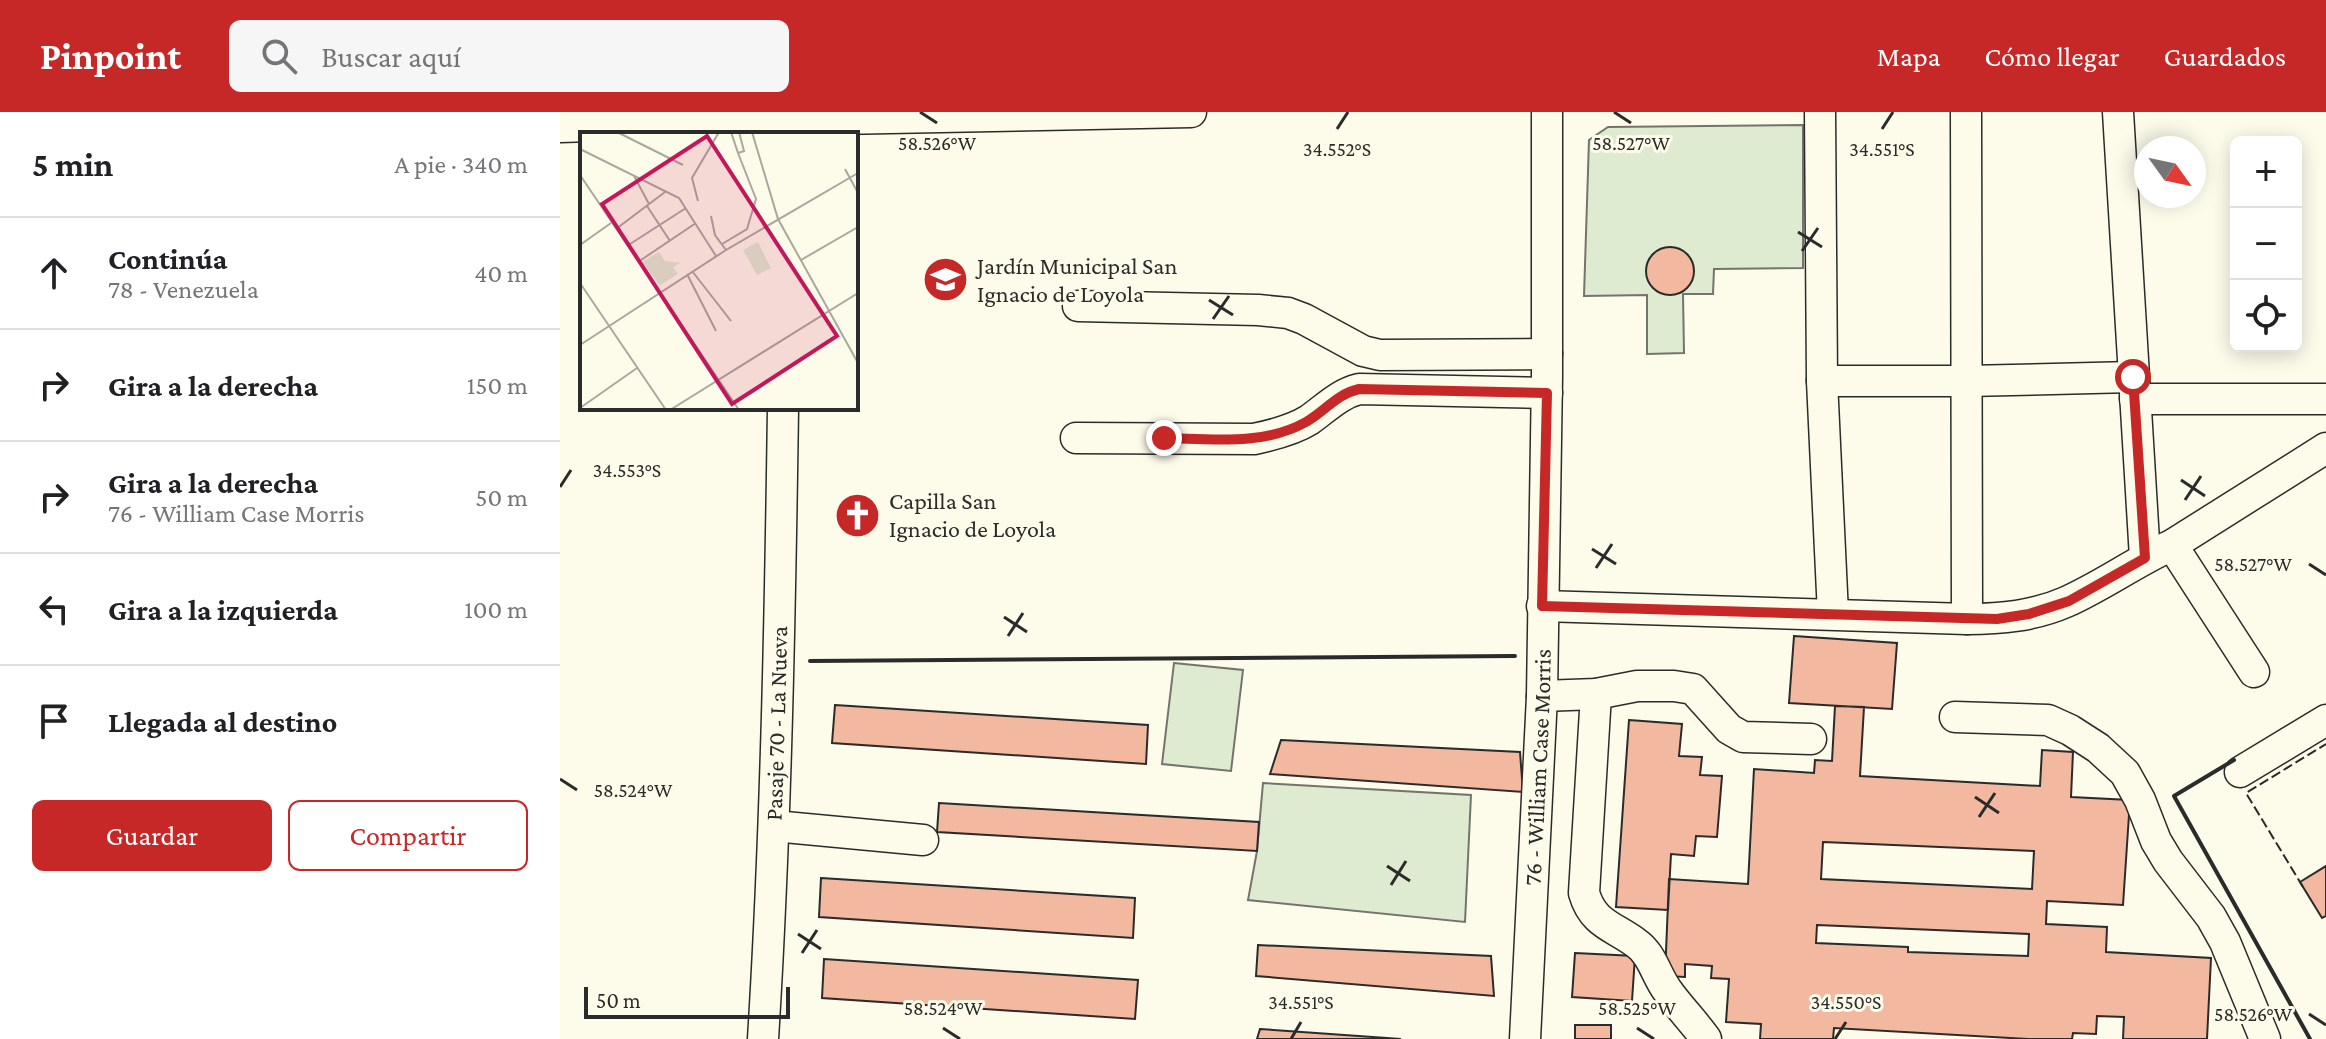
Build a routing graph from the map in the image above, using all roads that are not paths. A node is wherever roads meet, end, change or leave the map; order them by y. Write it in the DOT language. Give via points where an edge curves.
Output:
graph roads {
  1 [pos="1191,112"];
  2 [pos="1547,112"];
  3 [pos="1820,112"];
  4 [pos="1966,112"];
  5 [pos="2118,112"];
  6 [pos="786,122"];
  7 [pos="560,128"];
  8 [pos="1078,306"];
  9 [pos="1547,354"];
  10 [pos="1822,381"];
  11 [pos="1967,381"];
  12 [pos="2134,388"];
  13 [pos="1547,393"];
  14 [pos="2326,399"];
  15 [pos="783,410"];
  16 [pos="1076,438"];
  17 [pos="2326,448"];
  18 [pos="2158,551"];
  19 [pos="1542,606"];
  20 [pos="1833,614"];
  21 [pos="1967,619"];
  22 [pos="2254,672"];
  23 [pos="1596,694"];
  24 [pos="1542,696"];
  25 [pos="1955,717"];
  26 [pos="2326,720"];
  27 [pos="1811,739"];
  28 [pos="2240,772"];
  29 [pos="774,826"];
  30 [pos="923,840"];
  31 [pos="763,1039"];
  32 [pos="1525,1039"];
  33 [pos="1706,1039"];
  34 [pos="2265,1039"];
  1 -- 6 [label="street"];
  2 -- 9 [label="street, 76 - William Case Morris"];
  3 -- 10 [label="street"];
  4 -- 11 [label="street"];
  5 -- 12 [label="street"];
  6 -- 7 [label="street"];
  8 -- 9 [label="street" via="1288,313 1380,355"];
  9 -- 13 [label="street, 76 - William Case Morris"];
  10 -- 11 [label="street"];
  10 -- 20 [label="street"];
  11 -- 12 [label="street"];
  11 -- 21 [label="street"];
  12 -- 14 [label="street"];
  12 -- 18 [label="street"];
  13 -- 16 [label="street" via="1359,389 1346,392 1307,422 1254,439"];
  13 -- 19 [label="street, 76 - William Case Morris"];
  15 -- 29 [label="street, Pasaje 70 - La Nueva"];
  17 -- 18 [label="street"];
  18 -- 21 [label="street" via="2052,608"];
  18 -- 22 [label="street"];
  19 -- 20 [label="street"];
  19 -- 24 [label="street, 76 - William Case Morris"];
  20 -- 21 [label="street"];
  23 -- 24 [label="street"];
  23 -- 27 [label="street" via="1637,686 1693,689 1743,737"];
  23 -- 33 [label="street" via="1584,893 1588,907 1600,922 1639,945"];
  24 -- 32 [label="street, 76 - William Case Morris"];
  25 -- 34 [label="street" via="2048,720 2098,748 2125,773 2156,841 2225,942"];
  26 -- 28 [label="street"];
  29 -- 30 [label="street"];
  29 -- 31 [label="street, Pasaje 70 - La Nueva"];
}
